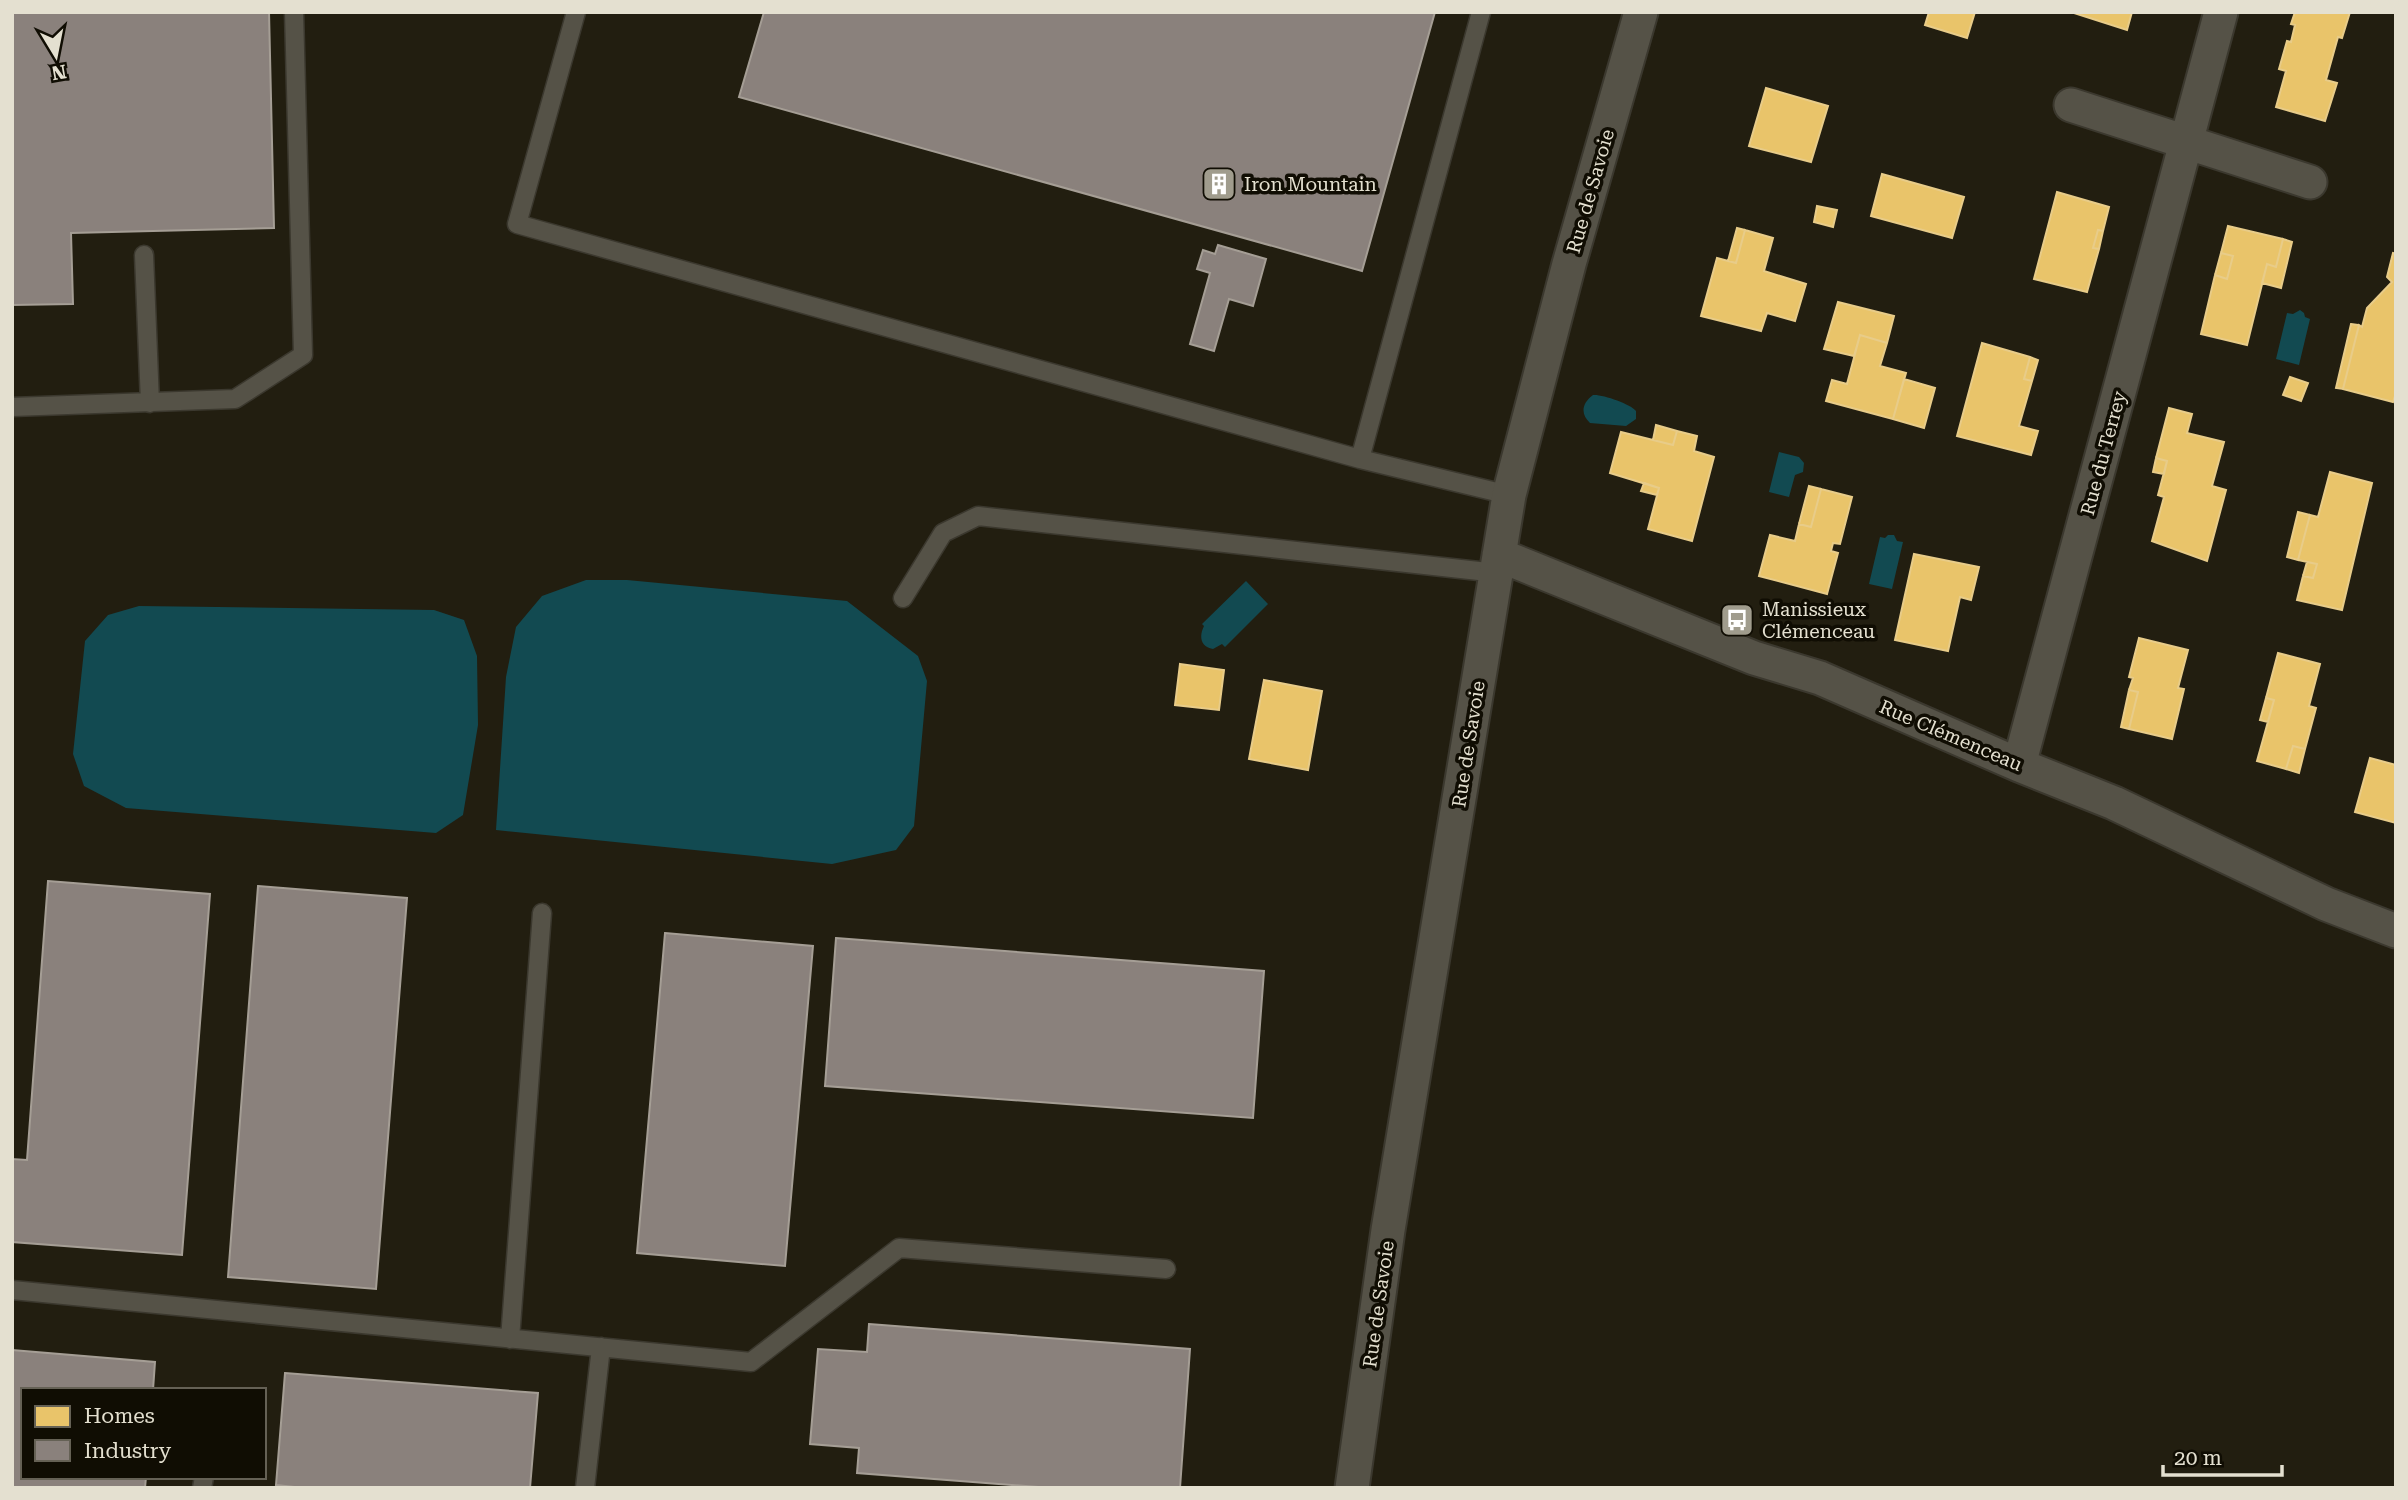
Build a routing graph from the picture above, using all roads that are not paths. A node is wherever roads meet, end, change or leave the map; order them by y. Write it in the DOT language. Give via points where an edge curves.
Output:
graph roads {
  1 [pos="294,12"];
  2 [pos="576,12"];
  3 [pos="1481,12"];
  4 [pos="1641,12"];
  5 [pos="2221,12"];
  6 [pos="2071,105"];
  7 [pos="2186,142"];
  8 [pos="2310,182"];
  9 [pos="144,255"];
  10 [pos="150,403"];
  11 [pos="12,407"];
  12 [pos="1360,459"];
  13 [pos="1509,495"];
  14 [pos="1498,564"];
  15 [pos="903,598"];
  16 [pos="2019,765"];
  17 [pos="542,913"];
  18 [pos="2396,931"];
  19 [pos="1166,1269"];
  20 [pos="12,1290"];
  21 [pos="510,1339"];
  22 [pos="601,1348"];
  23 [pos="585,1488"];
  24 [pos="1352,1488"];
  1 -- 10 [label="lane" via="303,355 235,399"];
  2 -- 12 [label="lane" via="517,224"];
  3 -- 12 [label="lane"];
  4 -- 13 [label="street, Rue de Savoie"];
  5 -- 7 [label="street, Rue du Terrey"];
  6 -- 7 [label="street"];
  7 -- 8 [label="street"];
  7 -- 16 [label="street, Rue du Terrey"];
  9 -- 10 [label="lane"];
  10 -- 11 [label="lane"];
  12 -- 13 [label="lane"];
  13 -- 14 [label="street, Rue de Savoie"];
  14 -- 15 [label="lane" via="978,516 943,533"];
  14 -- 16 [label="street, Rue Clémenceau" via="1820,678"];
  14 -- 24 [label="street, Rue de Savoie" via="1388,1230"];
  16 -- 18 [label="street, Rue Clémenceau" via="2114,803 2326,904"];
  17 -- 21 [label="lane"];
  19 -- 22 [label="lane" via="900,1248 751,1362"];
  20 -- 21 [label="lane"];
  21 -- 22 [label="lane"];
  22 -- 23 [label="lane"];
}
